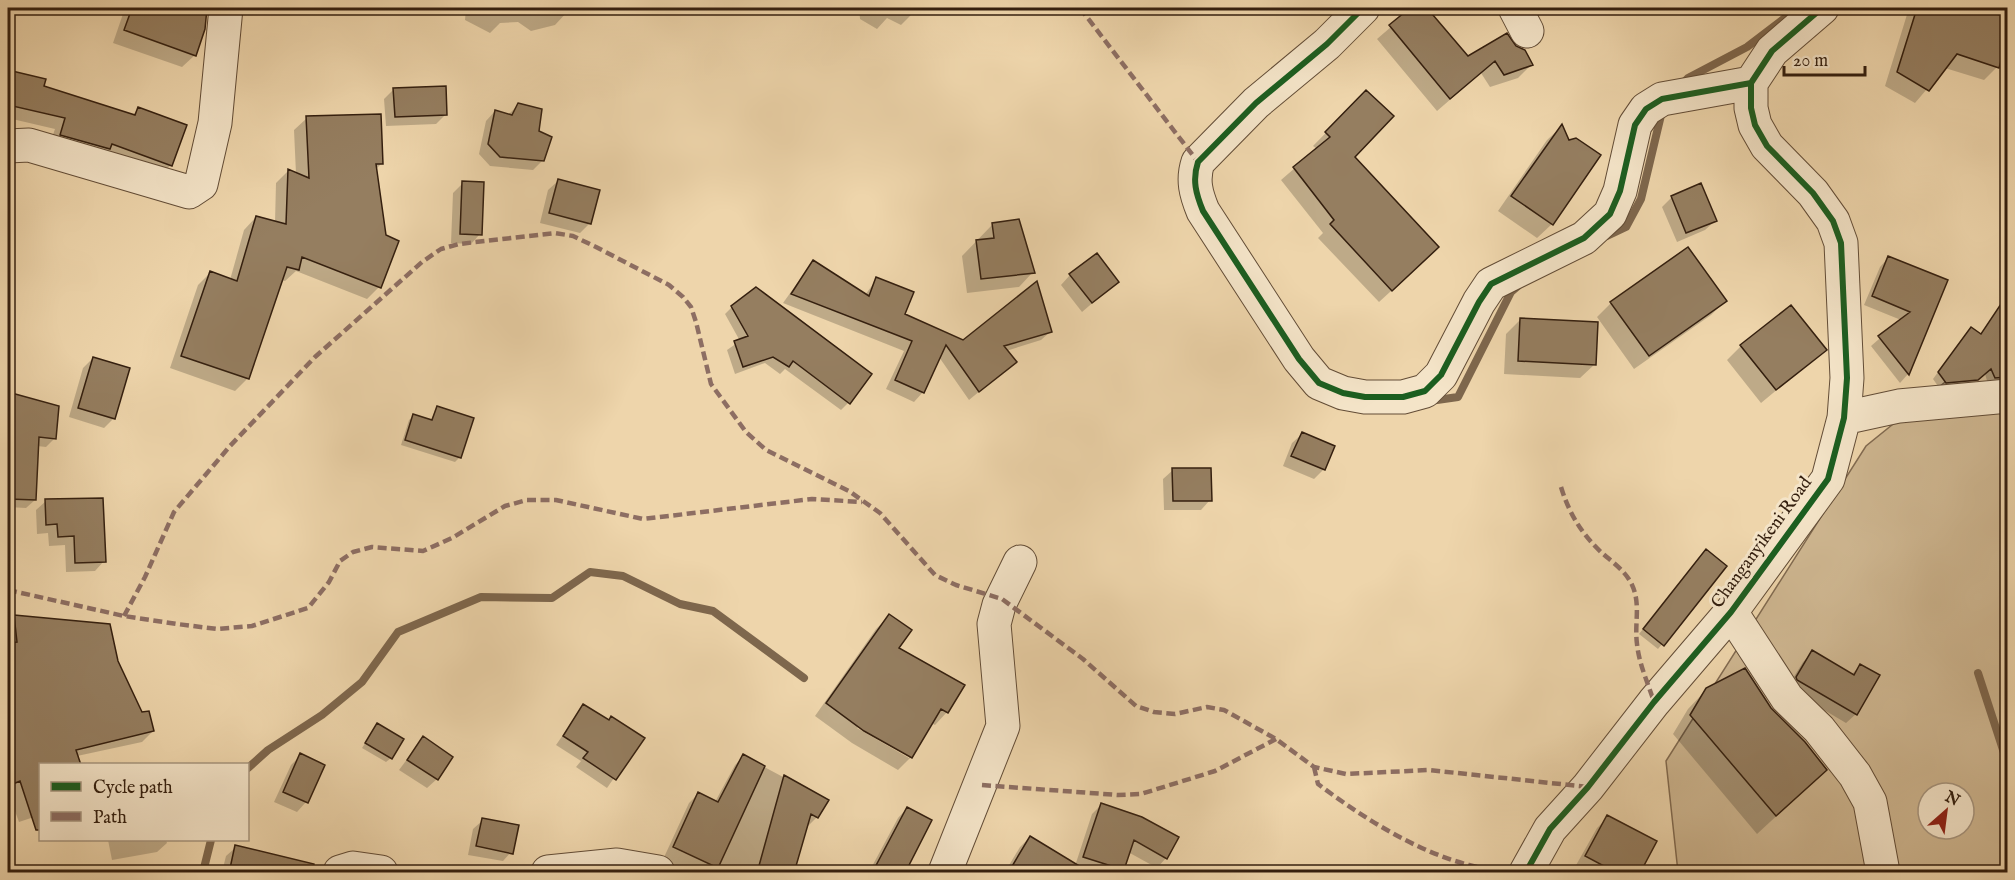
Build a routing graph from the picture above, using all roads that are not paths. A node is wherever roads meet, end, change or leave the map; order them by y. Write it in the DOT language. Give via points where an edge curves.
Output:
graph roads {
  1 [pos="226,8"];
  2 [pos="1363,8"];
  3 [pos="1822,8"];
  4 [pos="1751,82"];
  5 [pos="8,146"];
  6 [pos="2007,396"];
  7 [pos="1844,418"];
  8 [pos="1020,562"];
  9 [pos="1731,612"];
  10 [pos="340,873"];
  11 [pos="381,873"];
  12 [pos="548,873"];
  13 [pos="658,873"];
  14 [pos="945,873"];
  15 [pos="1526,873"];
  16 [pos="1883,873"];
  1 -- 5 [label="street" via="215,123 201,184 189,192 28,144"];
  2 -- 4 [label="street" via="1327,44 1256,103 1198,162 1194,173 1203,211 1299,358 1319,383 1343,393 1403,397 1425,391 1441,375 1491,284 1584,238 1610,214 1620,191 1635,126 1646,109 1662,99"];
  3 -- 4 [label="street" via="1772,51"];
  4 -- 7 [label="street, Changanyikeni Road" via="1755,125 1767,146 1813,193 1833,221 1841,243"];
  6 -- 7 [label="street" via="1899,406"];
  7 -- 9 [label="street, Changanyikeni Road" via="1828,479"];
  8 -- 14 [label="street" via="994,624 1003,726"];
  9 -- 15 [label="street, Changanyikeni Road" via="1550,830"];
  9 -- 16 [label="street" via="1787,698 1855,775 1869,802"];
  10 -- 11 [label="street" via="353,868"];
  12 -- 13 [label="street" via="617,865"];
}
